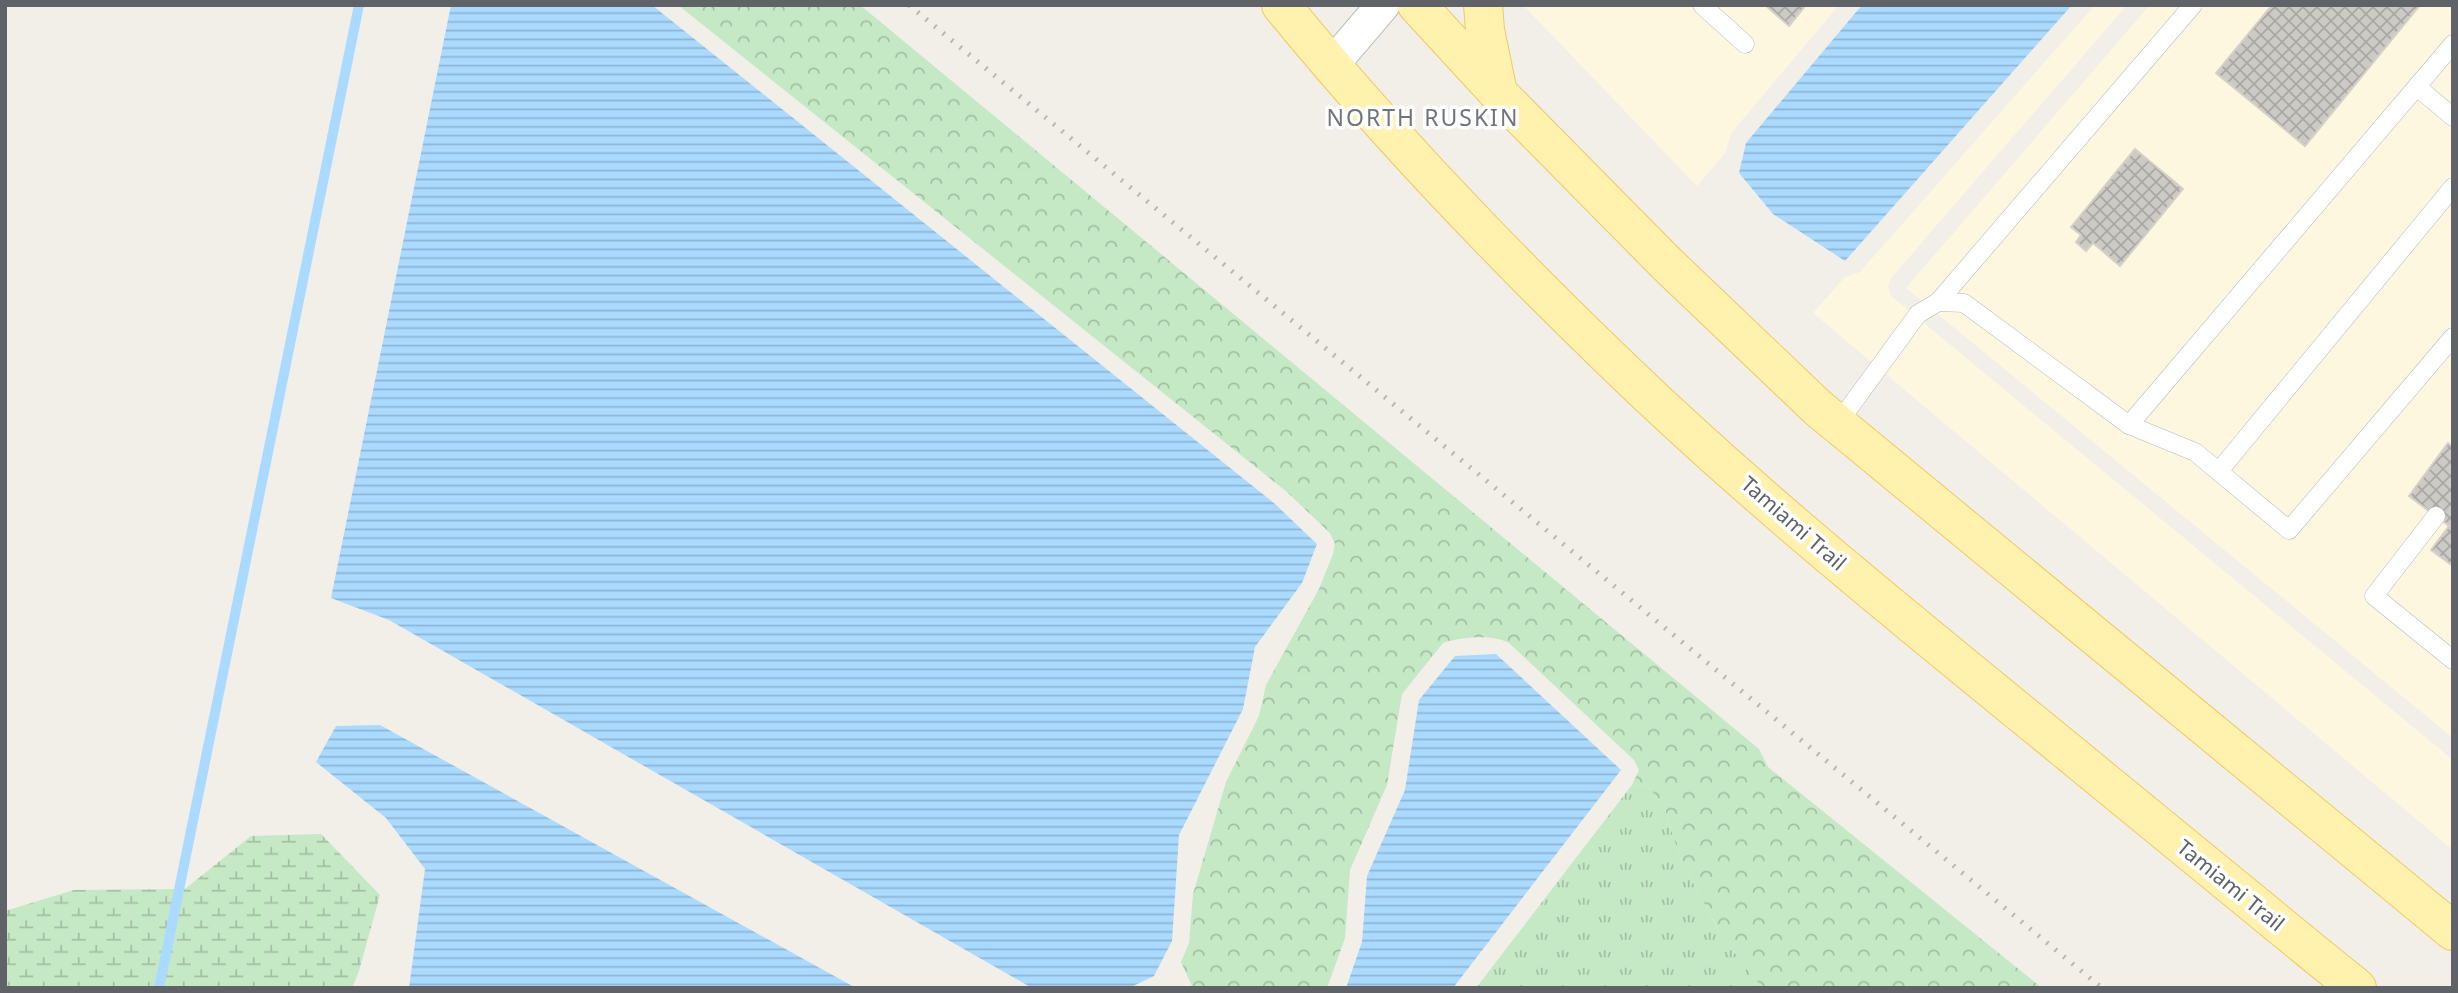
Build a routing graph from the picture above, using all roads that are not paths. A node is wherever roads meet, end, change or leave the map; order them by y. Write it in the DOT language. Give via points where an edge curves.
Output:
graph roads {
  1 [pos="1281,5"];
  2 [pos="1383,5"];
  3 [pos="1417,5"];
  4 [pos="1483,5"];
  5 [pos="1702,5"];
  6 [pos="2193,5"];
  7 [pos="1745,44"];
  8 [pos="2453,44"];
  9 [pos="1331,66"];
  10 [pos="2417,87"];
  11 [pos="1498,93"];
  12 [pos="2453,117"];
  13 [pos="2453,187"];
  14 [pos="1938,302"];
  15 [pos="2453,337"];
  16 [pos="1838,424"];
  17 [pos="2129,425"];
  18 [pos="2219,471"];
  19 [pos="2437,516"];
  20 [pos="2453,660"];
  21 [pos="2453,931"];
  22 [pos="2357,988"];
  1 -- 9 [label="main road, Tamiami Trail"];
  2 -- 9 [label="street"];
  3 -- 11 [label="main road"];
  4 -- 11 [label="main road"];
  5 -- 7 [label="lane"];
  6 -- 14 [label="lane"];
  8 -- 10 [label="lane"];
  9 -- 22 [label="main road, Tamiami Trail" via="1612,360 1751,487"];
  10 -- 12 [label="lane"];
  10 -- 17 [label="lane"];
  11 -- 16 [label="main road" via="1667,264"];
  13 -- 18 [label="lane"];
  14 -- 16 [label="lane" via="1918,314"];
  14 -- 17 [label="lane" via="1964,303"];
  15 -- 18 [label="lane" via="2289,530"];
  16 -- 21 [label="main road"];
  17 -- 18 [label="lane" via="2195,452"];
  19 -- 20 [label="lane" via="2374,596"];
}
